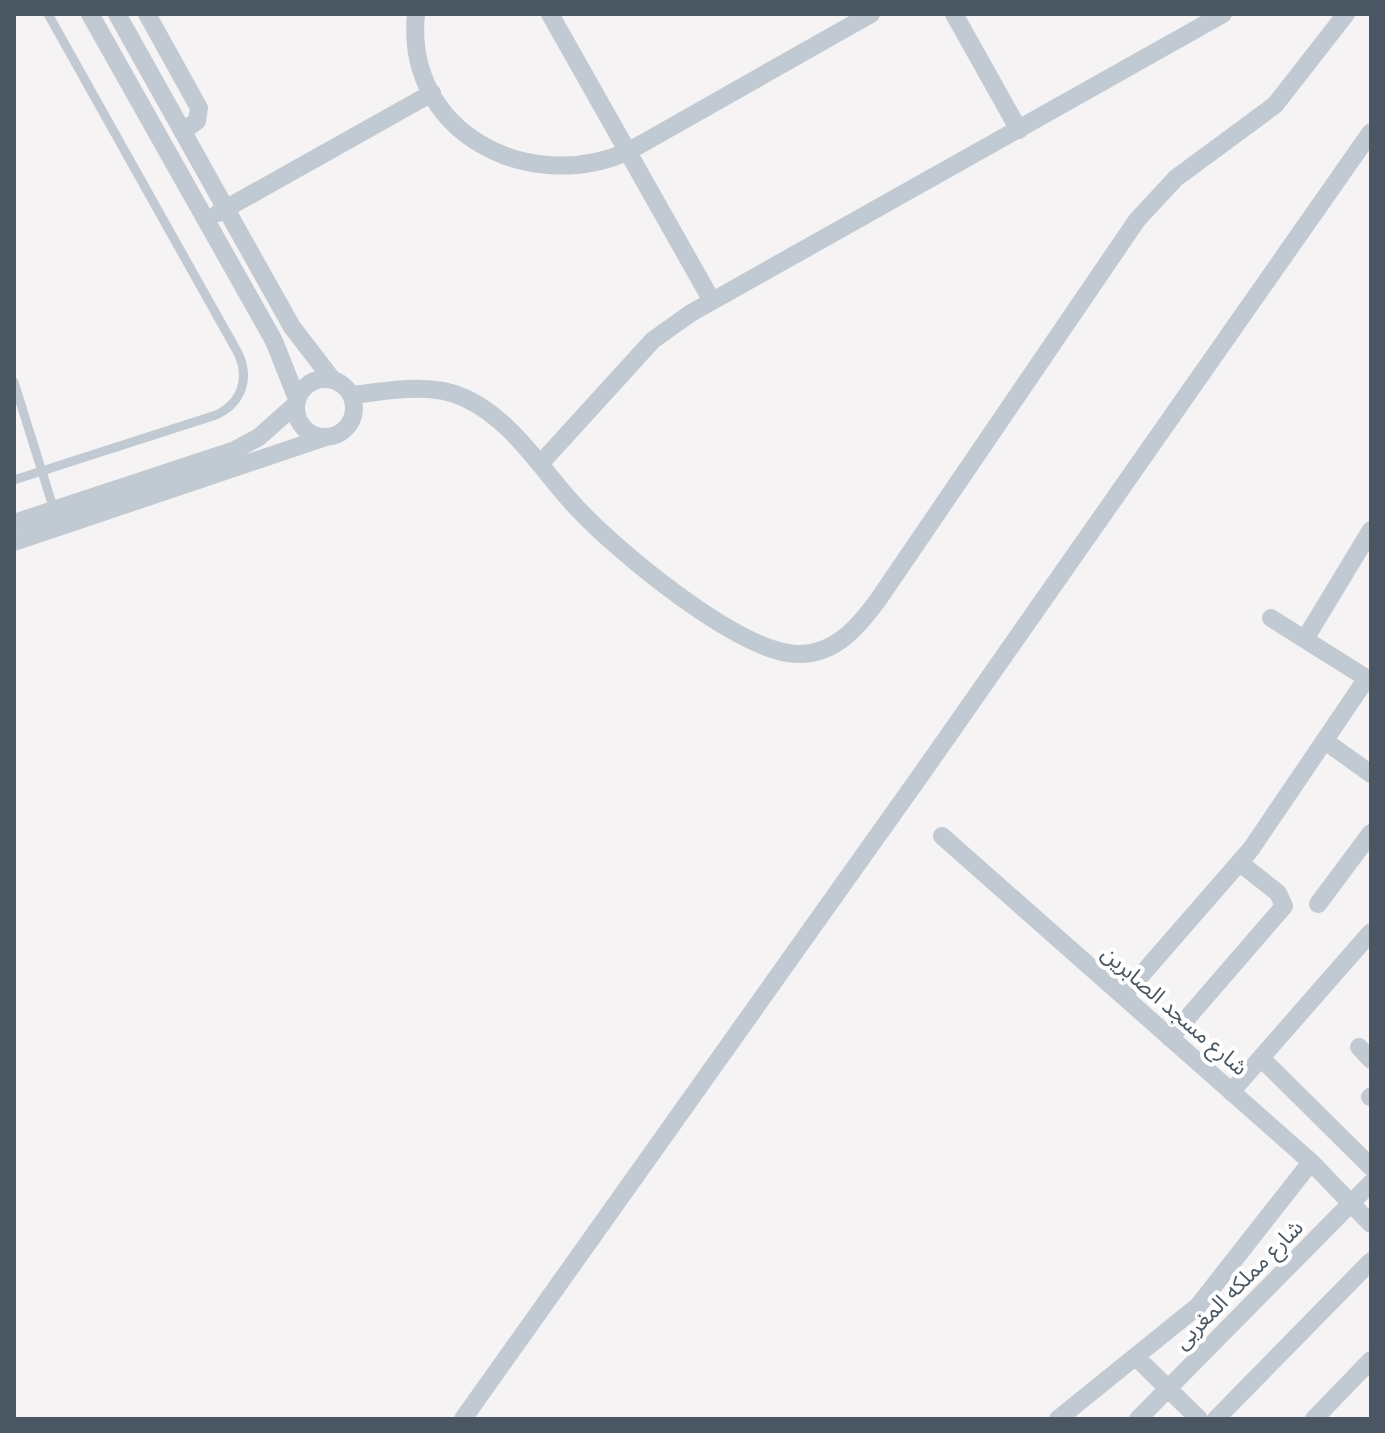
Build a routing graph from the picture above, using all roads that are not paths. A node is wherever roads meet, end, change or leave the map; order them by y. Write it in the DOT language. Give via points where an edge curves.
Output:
graph roads {
  1 [pos="48,14"];
  2 [pos="90,14"];
  3 [pos="117,14"];
  4 [pos="147,14"];
  5 [pos="416,14"];
  6 [pos="550,14"];
  7 [pos="871,14"];
  8 [pos="954,14"];
  9 [pos="1223,14"];
  10 [pos="1346,14"];
  11 [pos="432,93"];
  12 [pos="1019,130"];
  13 [pos="183,131"];
  14 [pos="1371,132"];
  15 [pos="629,151"];
  16 [pos="226,208"];
  17 [pos="206,220"];
  18 [pos="712,301"];
  19 [pos="332,379"];
  20 [pos="14,382"];
  21 [pos="352,395"];
  22 [pos="296,402"];
  23 [pos="323,438"];
  24 [pos="541,463"];
  25 [pos="42,471"];
  26 [pos="14,480"];
  27 [pos="54,510"];
  28 [pos="14,523"];
  29 [pos="1371,530"];
  30 [pos="14,542"];
  31 [pos="1271,618"];
  32 [pos="1305,639"];
  33 [pos="1367,673"];
  34 [pos="1325,741"];
  35 [pos="1371,774"];
  36 [pos="1371,833"];
  37 [pos="942,836"];
  38 [pos="1240,863"];
  39 [pos="1318,904"];
  40 [pos="1371,932"];
  41 [pos="1123,996"];
  42 [pos="1170,1038"];
  43 [pos="1261,1058"];
  44 [pos="1231,1092"];
  45 [pos="1311,1162"];
  46 [pos="1371,1167"];
  47 [pos="1371,1183"];
  48 [pos="1351,1204"];
  49 [pos="1371,1224"];
  50 [pos="1371,1261"];
  51 [pos="1136,1357"];
  52 [pos="1371,1360"];
  53 [pos="1168,1389"];
  54 [pos="463,1419"];
  55 [pos="1058,1419"];
  56 [pos="1138,1419"];
  57 [pos="1199,1419"];
  58 [pos="1216,1419"];
  59 [pos="1314,1419"];
  1 -- 25 [label="lane" via="238,353 244,378 240,394 224,411"];
  2 -- 17 [label="street"];
  3 -- 13 [label="street"];
  4 -- 13 [label="street" via="199,108 197,121"];
  5 -- 11 [label="street" via="417,47"];
  6 -- 15 [label="street"];
  7 -- 15 [label="street"];
  8 -- 12 [label="street"];
  9 -- 12 [label="street"];
  10 -- 24 [label="street" via="1275,105 1176,178 1137,220 878,600 841,641 795,654 735,631 614,546"];
  11 -- 15 [label="street" via="472,139 528,165 590,165"];
  11 -- 16 [label="street"];
  12 -- 18 [label="street"];
  13 -- 16 [label="street"];
  14 -- 54 [label="street"];
  15 -- 18 [label="street"];
  16 -- 17 [label="street"];
  16 -- 19 [label="street" via="300,342"];
  17 -- 22 [label="street" via="274,341"];
  18 -- 24 [label="street" via="653,340"];
  19 -- 21 [label="street"];
  19 -- 22 [label="street" via="306,385"];
  20 -- 25 [label="lane"];
  21 -- 23 [label="street" via="352,421 340,434"];
  21 -- 24 [label="street" via="419,389 466,399 510,431"];
  22 -- 23 [label="street" via="302,427"];
  22 -- 27 [label="street" via="259,437 235,450"];
  23 -- 30 [label="street"];
  25 -- 26 [label="lane"];
  25 -- 27 [label="lane"];
  27 -- 28 [label="street"];
  29 -- 32 [label="street"];
  31 -- 32 [label="street"];
  32 -- 33 [label="street"];
  33 -- 34 [label="street"];
  34 -- 35 [label="street"];
  34 -- 38 [label="street"];
  36 -- 39 [label="street"];
  37 -- 41 [label="street, شارع مسجد الصابرين"];
  38 -- 41 [label="street"];
  38 -- 42 [label="street" via="1278,893 1284,906"];
  40 -- 43 [label="street"];
  41 -- 42 [label="street, شارع مسجد الصابرين"];
  42 -- 44 [label="street, شارع مسجد الصابرين"];
  43 -- 44 [label="street"];
  43 -- 46 [label="street"];
  44 -- 45 [label="street, شارع مسجد الصابرين"];
  45 -- 48 [label="street, شارع مسجد الصابرين"];
  45 -- 51 [label="street" via="1198,1306"];
  47 -- 48 [label="street, شارع مملكه المغربى"];
  48 -- 49 [label="street, شارع مسجد الصابرين"];
  48 -- 53 [label="street, شارع مملكه المغربى"];
  50 -- 58 [label="street"];
  51 -- 53 [label="street"];
  51 -- 55 [label="street"];
  52 -- 59 [label="street"];
  53 -- 56 [label="street, شارع مملكه المغربى"];
  53 -- 57 [label="street"];
}
